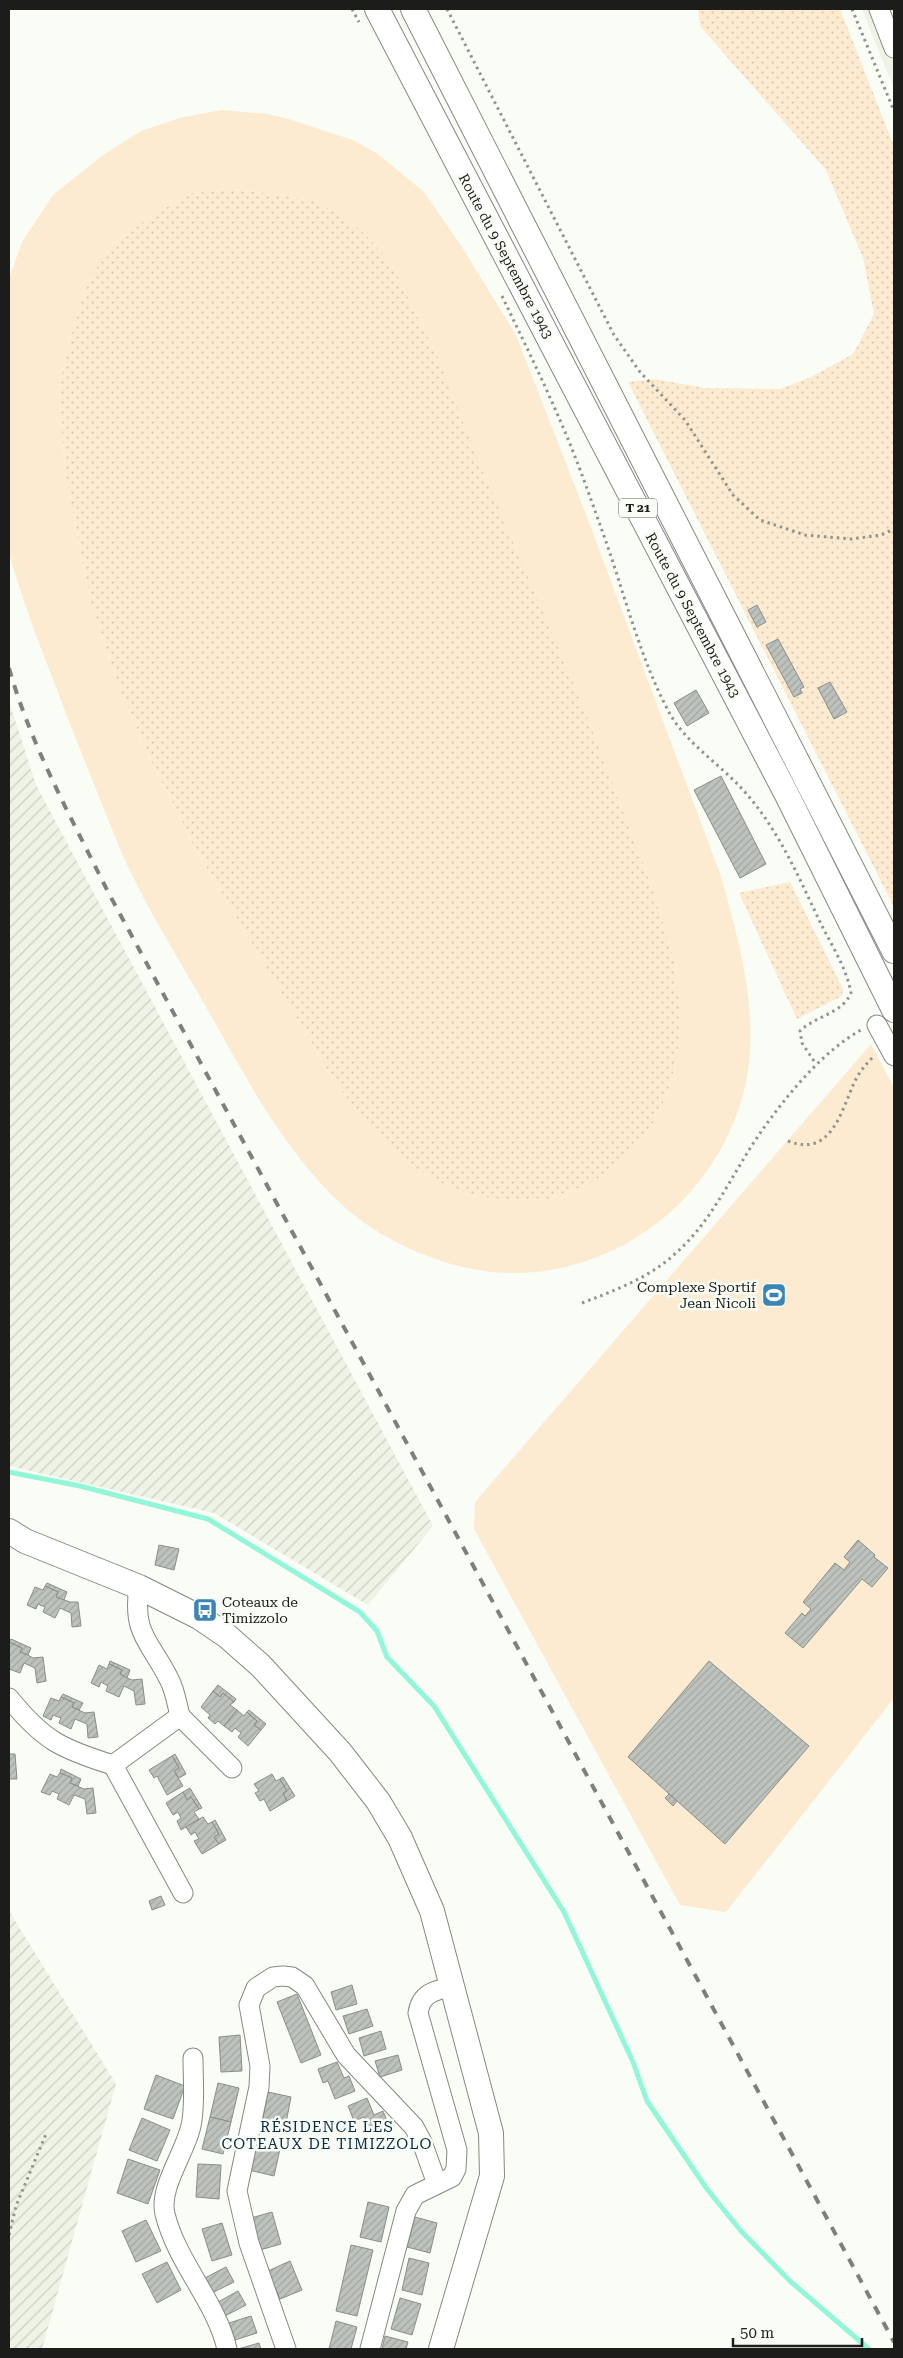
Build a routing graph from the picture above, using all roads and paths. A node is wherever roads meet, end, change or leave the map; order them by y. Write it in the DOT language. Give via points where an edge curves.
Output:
graph roads {
  1 [pos="352,9"];
  2 [pos="378,9"];
  3 [pos="413,9"];
  4 [pos="447,9"];
  5 [pos="852,9"];
  6 [pos="879,9"];
  7 [pos="361,26"];
  8 [pos="894,48"];
  9 [pos="894,112"];
  10 [pos="501,294"];
  11 [pos="894,529"];
  12 [pos="894,951"];
  13 [pos="886,1017"];
  14 [pos="891,1050"];
  15 [pos="816,1064"];
  16 [pos="788,1141"];
  17 [pos="582,1302"];
  18 [pos="9,1531"];
  19 [pos="139,1587"];
  20 [pos="9,1698"];
  21 [pos="180,1716"];
  22 [pos="112,1765"];
  23 [pos="232,1768"];
  24 [pos="183,1893"];
  25 [pos="452,1987"];
  26 [pos="193,2058"];
  27 [pos="46,2134"];
  28 [pos="436,2184"];
  29 [pos="9,2235"];
  30 [pos="227,2349"];
  31 [pos="286,2349"];
  32 [pos="370,2349"];
  33 [pos="441,2349"];
  1 -- 7 [label="path"];
  2 -- 13 [label="main road, Route du 9 Septembre 1943 / T 21" via="783,786"];
  3 -- 12 [label="main road, Route du 9 Septembre 1943 / T 21"];
  4 -- 11 [label="path" via="614,335 640,372 685,420 732,495 760,520 805,535 851,539 881,535"];
  5 -- 9 [label="path"];
  6 -- 8 [label="street"];
  10 -- 15 [label="path" via="559,418 604,537 633,626 670,713 691,741 716,761 745,792 777,835 844,969 851,993 848,1001 800,1031 802,1043"];
  13 -- 14 [label="street"];
  13 -- 15 [label="path" via="848,1037"];
  14 -- 16 [label="path" via="861,1070 835,1127 823,1138 812,1144 799,1145"];
  15 -- 17 [label="path" via="763,1130 717,1206 676,1253 646,1276"];
  18 -- 19 [label="main road" via="25,1541"];
  19 -- 21 [label="street" via="139,1626 170,1680"];
  19 -- 25 [label="main road" via="199,1617 227,1636 261,1666 340,1752 378,1801 400,1838 432,1911"];
  20 -- 22 [label="street" via="28,1722 51,1740 78,1754"];
  21 -- 22 [label="street"];
  21 -- 23 [label="street"];
  22 -- 24 [label="street"];
  25 -- 28 [label="street" via="433,1991 425,1997 418,2013 457,2150 456,2169 452,2176"];
  25 -- 33 [label="main road" via="490,2134 492,2176"];
  26 -- 30 [label="street" via="192,2121 164,2199 165,2214 182,2260 218,2321"];
  27 -- 29 [label="path" via="16,2206"];
  28 -- 31 [label="street" via="414,2127 346,2055 305,1986 292,1976 283,1976 273,1977 256,1988 249,2005 260,2078 237,2191 249,2242"];
  28 -- 32 [label="street" via="415,2195 406,2211"];
}
